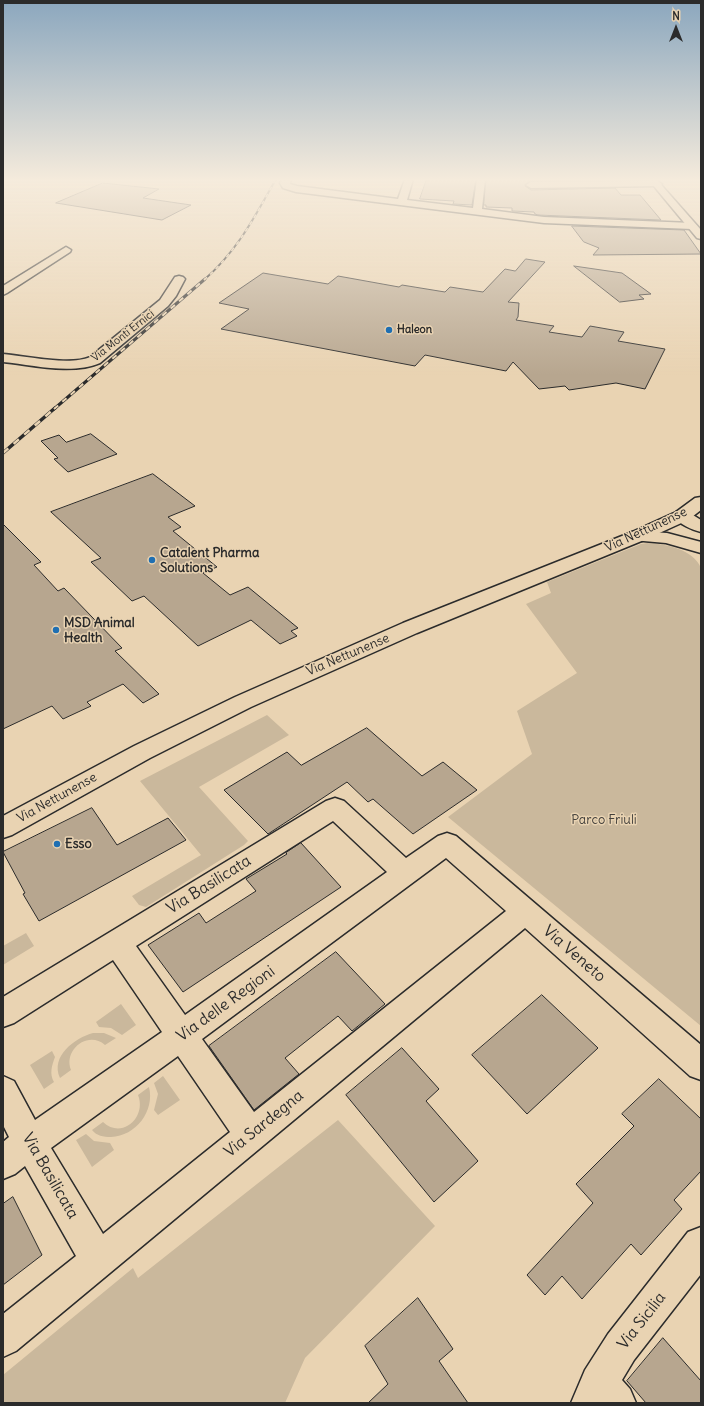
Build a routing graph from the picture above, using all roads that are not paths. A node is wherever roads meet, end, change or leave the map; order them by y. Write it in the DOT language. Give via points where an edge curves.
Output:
graph roads {
  1 [pos="66,250"];
  2 [pos="179,279"];
  3 [pos="3,292"];
  4 [pos="3,358"];
  5 [pos="701,502"];
  6 [pos="682,516"];
  7 [pos="701,527"];
  8 [pos="638,536"];
  9 [pos="701,547"];
  10 [pos="3,828"];
  11 [pos="447,843"];
  12 [pos="405,873"];
  13 [pos="525,911"];
  14 [pos="117,942"];
  15 [pos="3,1013"];
  16 [pos="181,1036"];
  17 [pos="701,1065"];
  18 [pos="3,1092"];
  19 [pos="251,1135"];
  20 [pos="30,1143"];
  21 [pos="3,1162"];
  22 [pos="701,1245"];
  23 [pos="98,1260"];
  24 [pos="3,1338"];
  25 [pos="602,1397"];
  1 -- 3 [label="street"];
  2 -- 4 [label="street, Via Monti Ernici" via="170,296 160,306 90,363 69,365"];
  5 -- 6 [label="street, Via Nettunense"];
  6 -- 7 [label="street"];
  6 -- 8 [label="street, Via Nettunense"];
  6 -- 9 [label="street" via="688,532"];
  8 -- 9 [label="street" via="667,538"];
  8 -- 10 [label="street, Via Nettunense" via="294,678 193,726"];
  11 -- 12 [label="street, Via delle Regioni"];
  11 -- 13 [label="street, Via Veneto"];
  12 -- 14 [label="street, Via Basilicata" via="335,808"];
  12 -- 16 [label="street, Via delle Regioni"];
  13 -- 17 [label="street, Via Veneto"];
  13 -- 19 [label="street, Via Sardegna"];
  14 -- 15 [label="street, Via Basilicata"];
  14 -- 16 [label="street"];
  16 -- 19 [label="street"];
  16 -- 20 [label="street, Via delle Regioni"];
  18 -- 20 [label="street, Via Basilicata"];
  19 -- 23 [label="street, Via Sardegna"];
  20 -- 21 [label="street, Via delle Regioni"];
  20 -- 23 [label="street, Via Basilicata"];
  22 -- 25 [label="street, Via Sicilia" via="621,1346"];
  23 -- 24 [label="street, Via Sardegna"];
}
